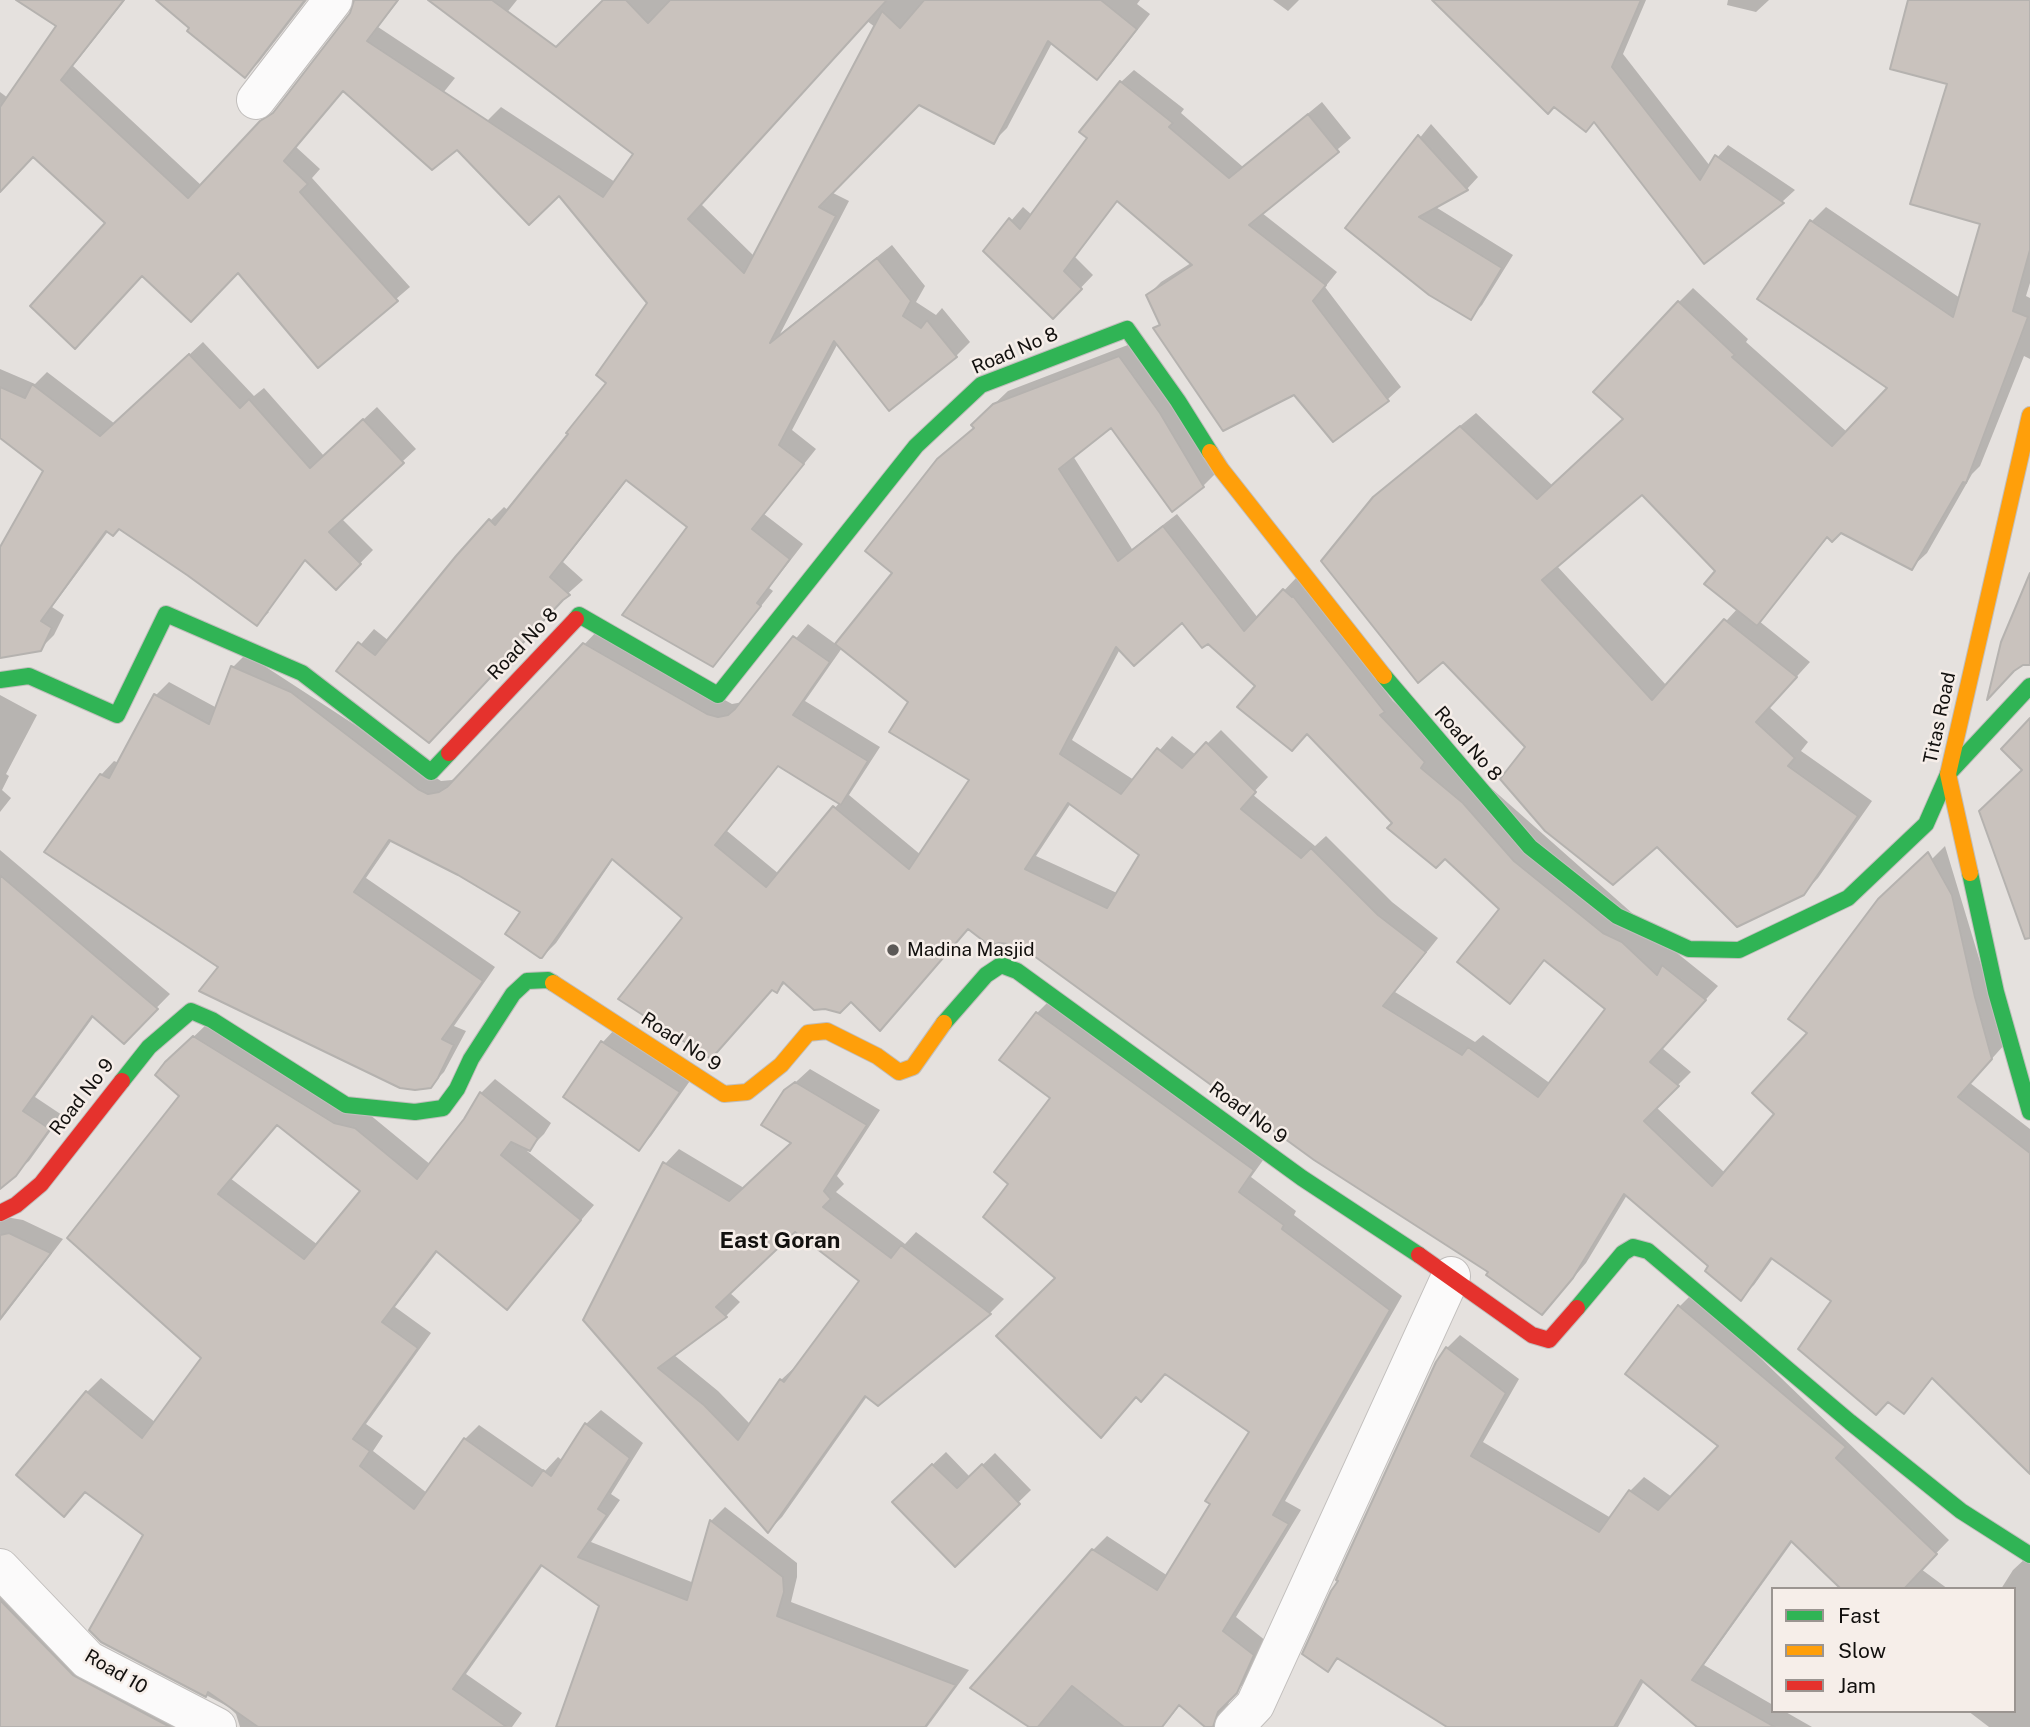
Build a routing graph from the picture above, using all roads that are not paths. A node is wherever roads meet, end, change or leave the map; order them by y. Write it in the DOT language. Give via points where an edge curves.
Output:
graph roads {
  1 [pos="333,0"];
  2 [pos="256,100"];
  3 [pos="2030,415"];
  4 [pos="0,680"];
  5 [pos="2030,686"];
  6 [pos="1948,774"];
  7 [pos="2030,1112"];
  8 [pos="0,1213"];
  9 [pos="1451,1276"];
  10 [pos="2030,1555"];
  11 [pos="0,1568"];
  12 [pos="217,1727"];
  13 [pos="1234,1727"];
  1 -- 2 [label="street"];
  3 -- 6 [label="street, Titas Road"];
  4 -- 6 [label="street, Road No 8" via="29,676 117,715 166,614 302,673 431,772 579,615 718,695 916,446 981,384 1127,329 1221,468 1408,706 1530,847 1617,916 1689,949 1739,950 1848,898 1926,824"];
  5 -- 6 [label="street"];
  6 -- 7 [label="street, Titas Road" via="1996,992"];
  8 -- 9 [label="street, Road No 9" via="41,1184 149,1048 191,1011 346,1105 415,1112 443,1108 513,994 527,981 548,980 724,1094 747,1092 781,1065 808,1032 827,1031 899,1072 913,1068 944,1023 986,975 1001,965 1017,971 1302,1178"];
  9 -- 10 [label="street, Road No 9" via="1532,1335 1549,1340 1623,1253 1633,1247 1648,1251 1961,1511"];
  9 -- 13 [label="street" via="1255,1705"];
  11 -- 12 [label="street, Road 10" via="88,1660"];
}
